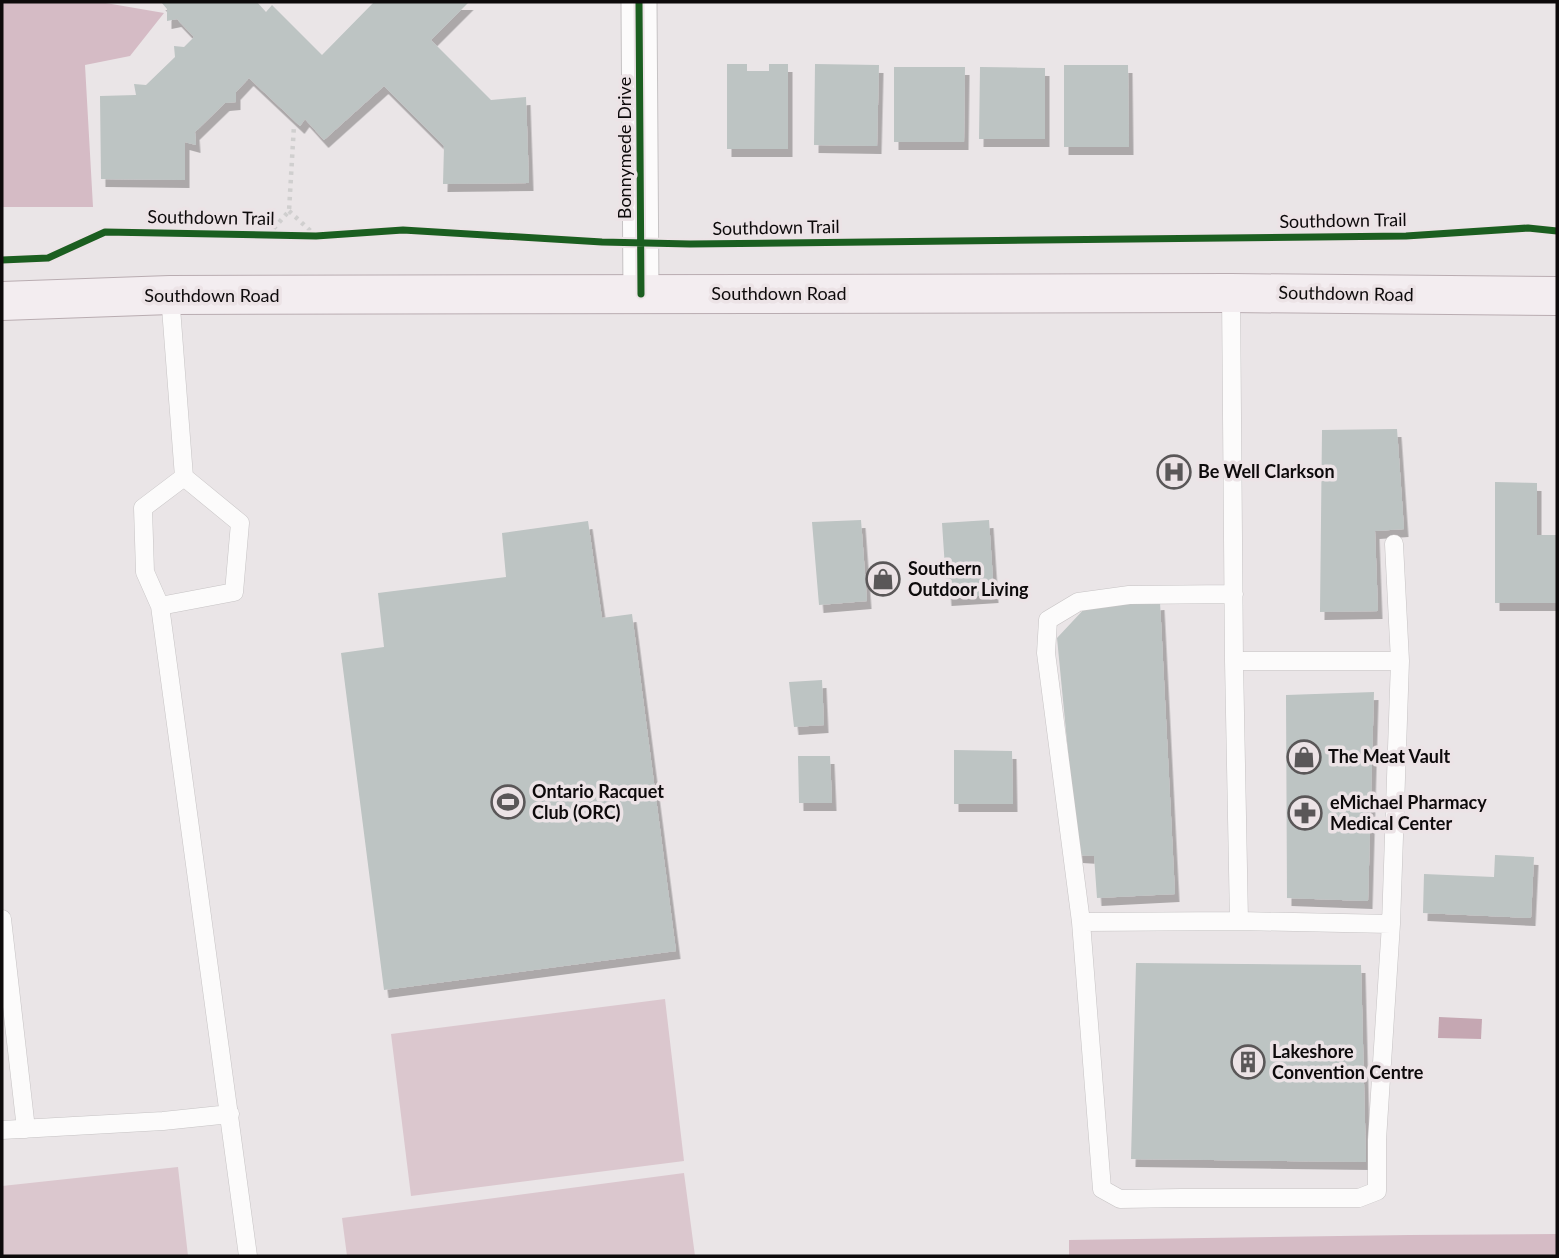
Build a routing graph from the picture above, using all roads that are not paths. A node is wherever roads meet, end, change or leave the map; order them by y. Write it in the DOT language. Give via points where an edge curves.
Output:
graph roads {
  1 [pos="639,2"];
  2 [pos="1231,293"];
  3 [pos="170,295"];
  4 [pos="641,295"];
  5 [pos="1557,296"];
  6 [pos="2,301"];
  7 [pos="184,477"];
  8 [pos="1394,544"];
  9 [pos="1234,594"];
  10 [pos="160,606"];
  11 [pos="1234,661"];
  12 [pos="1400,662"];
  13 [pos="2,919"];
  14 [pos="1239,921"];
  15 [pos="1081,922"];
  16 [pos="1391,924"];
  17 [pos="230,1114"];
  18 [pos="26,1129"];
  19 [pos="2,1130"];
  20 [pos="248,1256"];
  1 -- 4 [label="street, Bonnymede Drive"];
  2 -- 4 [label="main road, Southdown Road"];
  2 -- 5 [label="main road, Southdown Road"];
  2 -- 9 [label="lane"];
  3 -- 4 [label="main road, Southdown Road"];
  3 -- 6 [label="main road, Southdown Road"];
  3 -- 7 [label="lane"];
  7 -- 10 [label="lane" via="144,508 145,572"];
  7 -- 10 [label="lane" via="240,523 234,592"];
  8 -- 12 [label="lane"];
  9 -- 11 [label="lane"];
  9 -- 15 [label="lane" via="1129,595 1078,602 1048,620 1046,653"];
  10 -- 17 [label="lane"];
  11 -- 12 [label="lane"];
  11 -- 14 [label="lane"];
  12 -- 16 [label="lane"];
  13 -- 18 [label="lane"];
  14 -- 15 [label="lane"];
  14 -- 16 [label="lane"];
  15 -- 16 [label="lane" via="1102,1189 1120,1199 1359,1198 1377,1191"];
  17 -- 18 [label="lane"];
  17 -- 20 [label="lane"];
  18 -- 19 [label="lane"];
}
